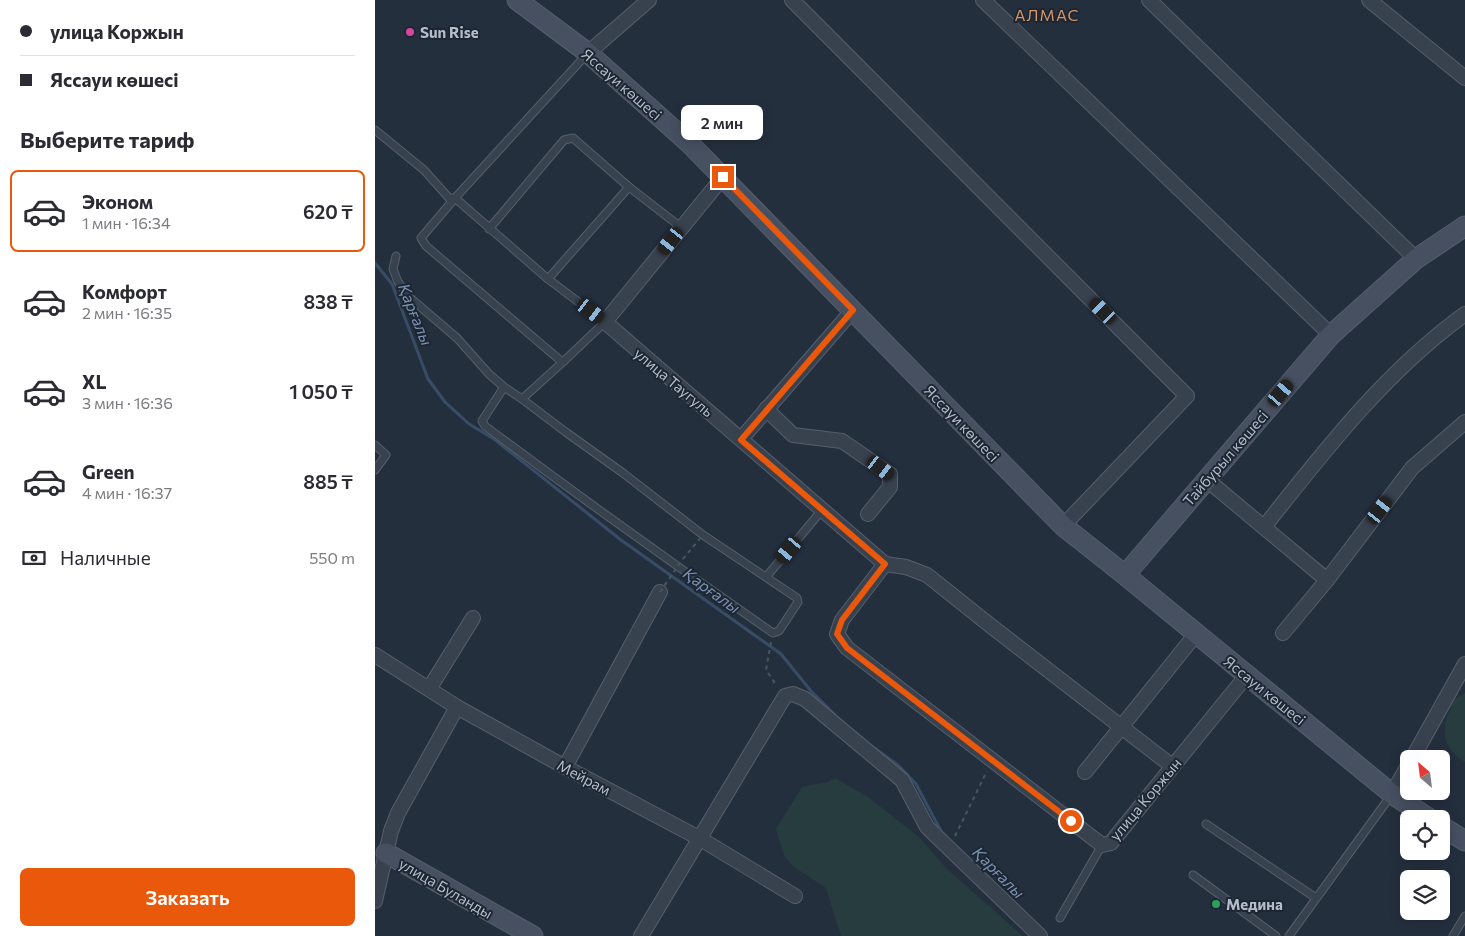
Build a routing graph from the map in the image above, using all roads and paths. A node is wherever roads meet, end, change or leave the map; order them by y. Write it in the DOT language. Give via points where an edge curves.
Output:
graph roads {
  1 [pos="517,0"];
  2 [pos="649,0"];
  3 [pos="793,0"];
  4 [pos="983,0"];
  5 [pos="1149,0"];
  6 [pos="1369,0"];
  7 [pos="588,52"];
  8 [pos="1465,78"];
  9 [pos="375,130"];
  10 [pos="723,177"];
  11 [pos="629,187"];
  12 [pos="455,198"];
  13 [pos="1465,226"];
  14 [pos="682,228"];
  15 [pos="489,229"];
  16 [pos="396,256"];
  17 [pos="1416,259"];
  18 [pos="548,279"];
  19 [pos="853,310"];
  20 [pos="1465,314"];
  21 [pos="605,322"];
  22 [pos="1331,335"];
  23 [pos="564,361"];
  24 [pos="504,387"];
  25 [pos="522,399"];
  26 [pos="766,410"];
  27 [pos="1465,422"];
  28 [pos="741,440"];
  29 [pos="375,445"];
  30 [pos="375,470"];
  31 [pos="1206,479"];
  32 [pos="822,510"];
  33 [pos="868,514"];
  34 [pos="1063,526"];
  35 [pos="1263,527"];
  36 [pos="703,535"];
  37 [pos="885,564"];
  38 [pos="678,567"];
  39 [pos="1125,575"];
  40 [pos="767,576"];
  41 [pos="1327,580"];
  42 [pos="660,592"];
  43 [pos="473,618"];
  44 [pos="773,633"];
  45 [pos="1196,634"];
  46 [pos="1283,634"];
  47 [pos="375,655"];
  48 [pos="1465,664"];
  49 [pos="1247,675"];
  50 [pos="429,689"];
  51 [pos="785,696"];
  52 [pos="457,707"];
  53 [pos="1121,728"];
  54 [pos="1417,750"];
  55 [pos="992,760"];
  56 [pos="1172,766"];
  57 [pos="565,767"];
  58 [pos="1085,772"];
  59 [pos="1400,780"];
  60 [pos="1392,794"];
  61 [pos="1416,810"];
  62 [pos="1206,824"];
  63 [pos="959,830"];
  64 [pos="1450,832"];
  65 [pos="699,838"];
  66 [pos="1465,841"];
  67 [pos="1102,845"];
  68 [pos="386,853"];
  69 [pos="1193,875"];
  70 [pos="795,896"];
  71 [pos="1316,898"];
  72 [pos="375,901"];
  73 [pos="1465,916"];
  74 [pos="1060,918"];
  75 [pos="533,936"];
  76 [pos="641,936"];
  77 [pos="1040,936"];
  78 [pos="1276,936"];
  79 [pos="1289,936"];
  80 [pos="1453,936"];
  1 -- 7 [label="main road, Яссауи көшесі"];
  2 -- 7 [label="street"];
  3 -- 34 [label="street" via="1187,396"];
  4 -- 22 [label="street"];
  5 -- 17 [label="street"];
  6 -- 8 [label="street"];
  7 -- 10 [label="main road, Яссауи көшесі"];
  7 -- 12 [label="lane"];
  9 -- 12 [label="lane" via="424,170 445,195"];
  10 -- 14 [label="street"];
  10 -- 19 [label="main road, Яссауи көшесі"];
  11 -- 14 [label="lane"];
  11 -- 15 [label="lane" via="573,138 564,140"];
  11 -- 18 [label="lane"];
  12 -- 15 [label="lane"];
  12 -- 23 [label="lane" via="421,238 426,246"];
  13 -- 17 [label="main road, Тайбурыл көшесі"];
  14 -- 21 [label="street"];
  15 -- 18 [label="lane"];
  16 -- 24 [label="lane" via="393,269 409,297 457,338"];
  17 -- 22 [label="main road, Тайбурыл көшесі"];
  18 -- 21 [label="lane"];
  19 -- 26 [label="street"];
  19 -- 34 [label="main road, Яссауи көшесі"];
  20 -- 35 [label="street" via="1380,388"];
  21 -- 23 [label="lane"];
  21 -- 28 [label="street, улица Таугуль"];
  22 -- 31 [label="main road, Тайбурыл көшесі"];
  23 -- 25 [label="lane"];
  24 -- 25 [label="lane"];
  24 -- 38 [label="lane" via="482,421 485,426"];
  25 -- 36 [label="lane"];
  26 -- 28 [label="street"];
  26 -- 33 [label="street" via="793,435 842,441 890,474 890,487"];
  27 -- 41 [label="street" via="1412,468"];
  28 -- 32 [label="street, улица Таугуль"];
  29 -- 30 [label="lane" via="386,454"];
  31 -- 35 [label="street"];
  31 -- 39 [label="main road, Тайбурыл көшесі"];
  32 -- 37 [label="street, улица Таугуль"];
  32 -- 40 [label="lane"];
  34 -- 39 [label="main road, Яссауи көшесі"];
  35 -- 41 [label="street"];
  36 -- 38 [label="path, bridge"];
  36 -- 40 [label="lane"];
  37 -- 53 [label="street" via="927,575"];
  37 -- 55 [label="street, улица Коржын" via="842,620 837,634 847,648"];
  38 -- 42 [label="path, bridge"];
  38 -- 44 [label="lane"];
  39 -- 45 [label="main road, Яссауи көшесі"];
  40 -- 44 [label="lane" via="798,602 779,631"];
  41 -- 46 [label="street"];
  42 -- 57 [label="street"];
  43 -- 50 [label="street"];
  44 -- 51 [label="path" via="766,670"];
  45 -- 49 [label="main road, Яссауи көшесі"];
  45 -- 53 [label="street"];
  47 -- 50 [label="street, Мейрам"];
  48 -- 54 [label="street"];
  49 -- 56 [label="street, улица Коржын"];
  49 -- 60 [label="main road, Яссауи көшесі"];
  50 -- 52 [label="street, Мейрам"];
  51 -- 65 [label="street"];
  51 -- 77 [label="street" via="793,694 805,699 902,780 927,827"];
  52 -- 57 [label="street, Мейрам"];
  52 -- 68 [label="street" via="398,813"];
  53 -- 56 [label="street"];
  53 -- 58 [label="street"];
  55 -- 63 [label="path"];
  55 -- 67 [label="street, улица Коржын"];
  56 -- 67 [label="street, улица Коржын" via="1111,843"];
  57 -- 65 [label="street, Мейрам"];
  59 -- 60 [label="street"];
  60 -- 61 [label="main road, Яссауи көшесі"];
  60 -- 71 [label="lane"];
  62 -- 71 [label="lane"];
  64 -- 66 [label="main road"];
  65 -- 70 [label="street, Мейрам"];
  65 -- 76 [label="street"];
  67 -- 74 [label="lane"];
  68 -- 72 [label="street"];
  68 -- 75 [label="main road, улица Буланды"];
  69 -- 78 [label="lane"];
  71 -- 79 [label="lane"];
  73 -- 80 [label="lane"];
}
